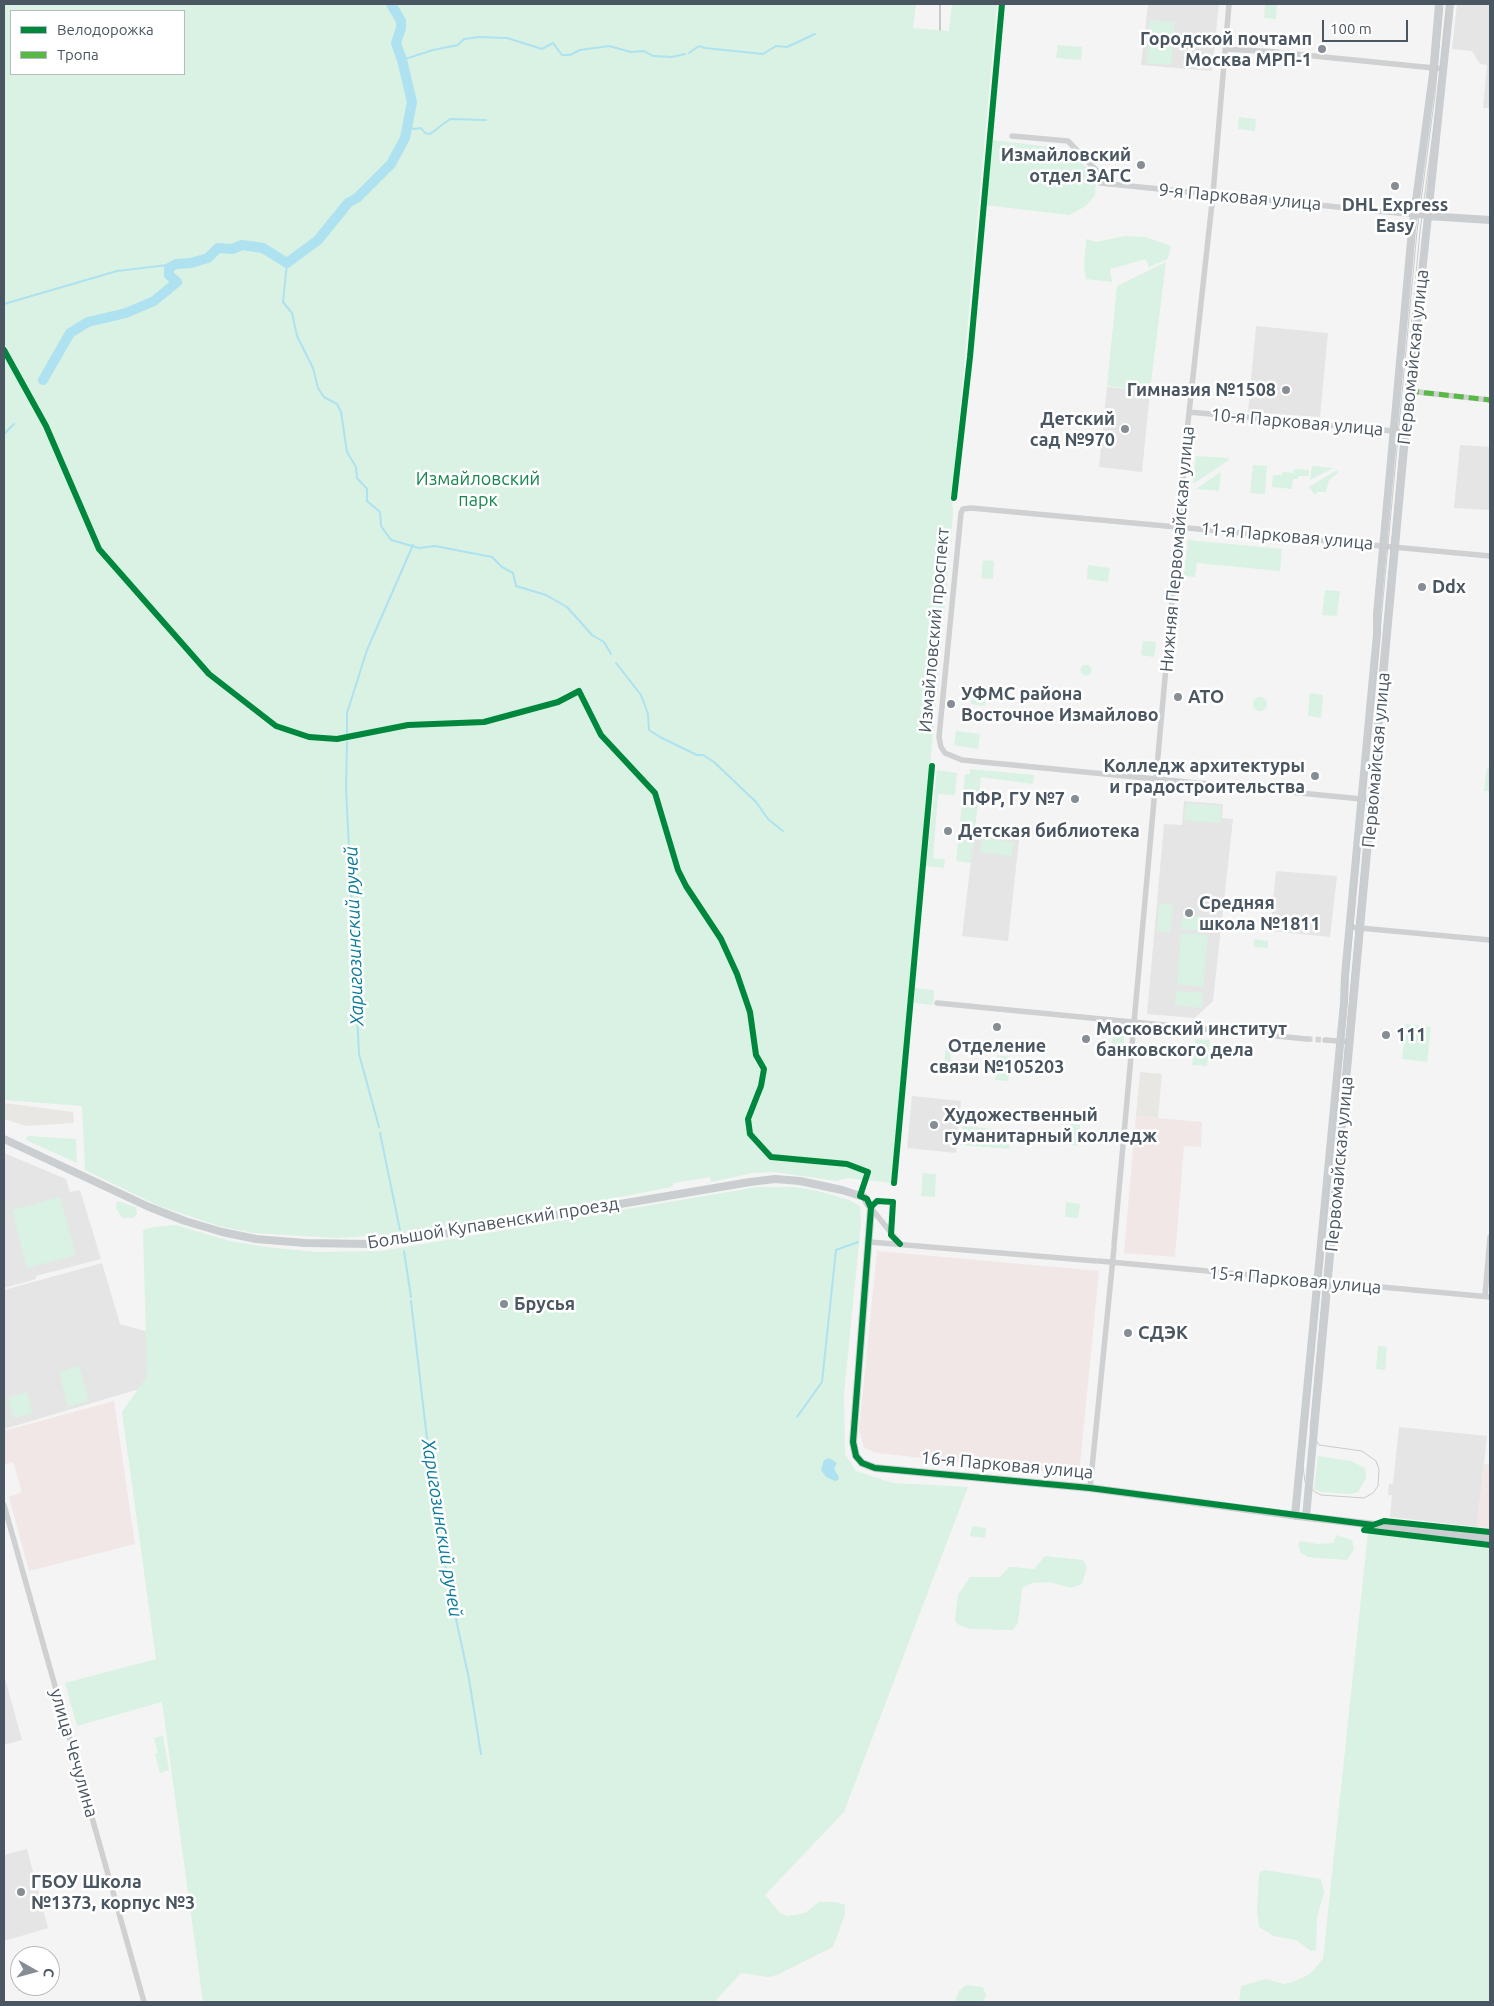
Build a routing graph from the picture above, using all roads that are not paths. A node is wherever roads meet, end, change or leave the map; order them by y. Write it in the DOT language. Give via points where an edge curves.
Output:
graph roads {
  1 [pos="1229,4"];
  2 [pos="1439,4"];
  3 [pos="1450,4"];
  4 [pos="1225,49"];
  5 [pos="1433,68"];
  6 [pos="1444,69"];
  7 [pos="1012,136"];
  8 [pos="1213,194"];
  9 [pos="1414,214"];
  10 [pos="1427,216"];
  11 [pos="1490,220"];
  12 [pos="1409,391"];
  13 [pos="1490,400"];
  14 [pos="1189,412"];
  15 [pos="1395,430"];
  16 [pos="1405,432"];
  17 [pos="963,509"];
  18 [pos="1179,526"];
  19 [pos="1383,545"];
  20 [pos="1396,546"];
  21 [pos="1490,556"];
  22 [pos="1156,778"];
  23 [pos="1362,799"];
  24 [pos="1372,800"];
  25 [pos="1349,927"];
  26 [pos="1361,928"];
  27 [pos="1490,940"];
  28 [pos="937,1003"];
  29 [pos="1134,1022"];
  30 [pos="1308,1039"];
  31 [pos="1325,1040"];
  32 [pos="1340,1041"];
  33 [pos="1350,1042"];
  34 [pos="4,1139"];
  35 [pos="871,1208"];
  36 [pos="1490,1237"];
  37 [pos="870,1242"];
  38 [pos="900,1244"];
  39 [pos="1112,1262"];
  40 [pos="1316,1282"];
  41 [pos="1328,1284"];
  42 [pos="1488,1297"];
  43 [pos="1090,1488"];
  44 [pos="4,1505"];
  45 [pos="1295,1516"];
  46 [pos="1306,1517"];
  47 [pos="1490,1538"];
  48 [pos="144,2002"];
  1 -- 4 [label="street, Нижняя Первомайская улица"];
  2 -- 5 [label="main road, Первомайская улица"];
  3 -- 6 [label="main road, Первомайская улица"];
  4 -- 5 [label="street"];
  4 -- 8 [label="street, Нижняя Первомайская улица"];
  5 -- 6 [label="street"];
  5 -- 9 [label="main road, Первомайская улица"];
  6 -- 10 [label="main road, Первомайская улица"];
  7 -- 8 [label="street, 9-я Парковая улица" via="1068,141 1097,172 1100,183"];
  8 -- 9 [label="street, 9-я Парковая улица"];
  8 -- 14 [label="street, Нижняя Первомайская улица"];
  9 -- 10 [label="street, 9-я Парковая улица"];
  9 -- 15 [label="main road, Первомайская улица"];
  10 -- 11 [label="main road, 9-я Парковая улица"];
  10 -- 12 [label="main road, Первомайская улица"];
  12 -- 13 [label="street"];
  12 -- 16 [label="main road, Первомайская улица"];
  14 -- 15 [label="street, 10-я Парковая улица"];
  14 -- 18 [label="street, Нижняя Первомайская улица"];
  15 -- 16 [label="street, 10-я Парковая улица"];
  15 -- 19 [label="main road, Первомайская улица"];
  16 -- 20 [label="main road, Первомайская улица"];
  17 -- 18 [label="street, 11-я Парковая улица"];
  17 -- 22 [label="street, Измайловский проспект" via="959,518 940,737 945,753 962,760"];
  18 -- 19 [label="street, 11-я Парковая улица"];
  18 -- 22 [label="street, Нижняя Первомайская улица"];
  19 -- 20 [label="street, 11-я Парковая улица"];
  19 -- 23 [label="main road, Первомайская улица"];
  20 -- 21 [label="street, 11-я Парковая улица"];
  20 -- 24 [label="main road, Первомайская улица"];
  22 -- 23 [label="street"];
  22 -- 29 [label="street, Нижняя Первомайская улица"];
  23 -- 24 [label="street"];
  23 -- 25 [label="main road, Первомайская улица"];
  24 -- 26 [label="main road, Первомайская улица"];
  25 -- 26 [label="street"];
  25 -- 32 [label="main road, Первомайская улица"];
  26 -- 27 [label="street"];
  26 -- 33 [label="main road, Первомайская улица"];
  28 -- 29 [label="street"];
  29 -- 30 [label="street"];
  29 -- 39 [label="street, Нижняя Первомайская улица"];
  31 -- 32 [label="street"];
  32 -- 33 [label="street"];
  32 -- 40 [label="main road, Первомайская улица"];
  33 -- 41 [label="main road, Первомайская улица"];
  34 -- 35 [label="main road, Большой Купавенский проезд" via="185,1221 222,1232 306,1243 402,1241 775,1179 847,1191 864,1197"];
  35 -- 37 [label="main road"];
  35 -- 38 [label="street"];
  36 -- 42 [label="street"];
  37 -- 38 [label="street, 15-я Парковая улица"];
  37 -- 43 [label="main road, 16-я Парковая улица" via="853,1442 856,1456 862,1463 875,1468"];
  38 -- 39 [label="street, 15-я Парковая улица"];
  39 -- 40 [label="street, 15-я Парковая улица"];
  39 -- 43 [label="street, Нижняя Первомайская улица"];
  40 -- 41 [label="street, 15-я Парковая улица"];
  40 -- 45 [label="main road, Первомайская улица"];
  41 -- 42 [label="street, 15-я Парковая улица"];
  41 -- 46 [label="main road, Первомайская улица"];
  43 -- 45 [label="main road, 16-я Парковая улица"];
  44 -- 48 [label="street, улица Чечулина"];
  45 -- 46 [label="main road, 16-я Парковая улица"];
  46 -- 47 [label="main road, 16-я Парковая улица"];
}
